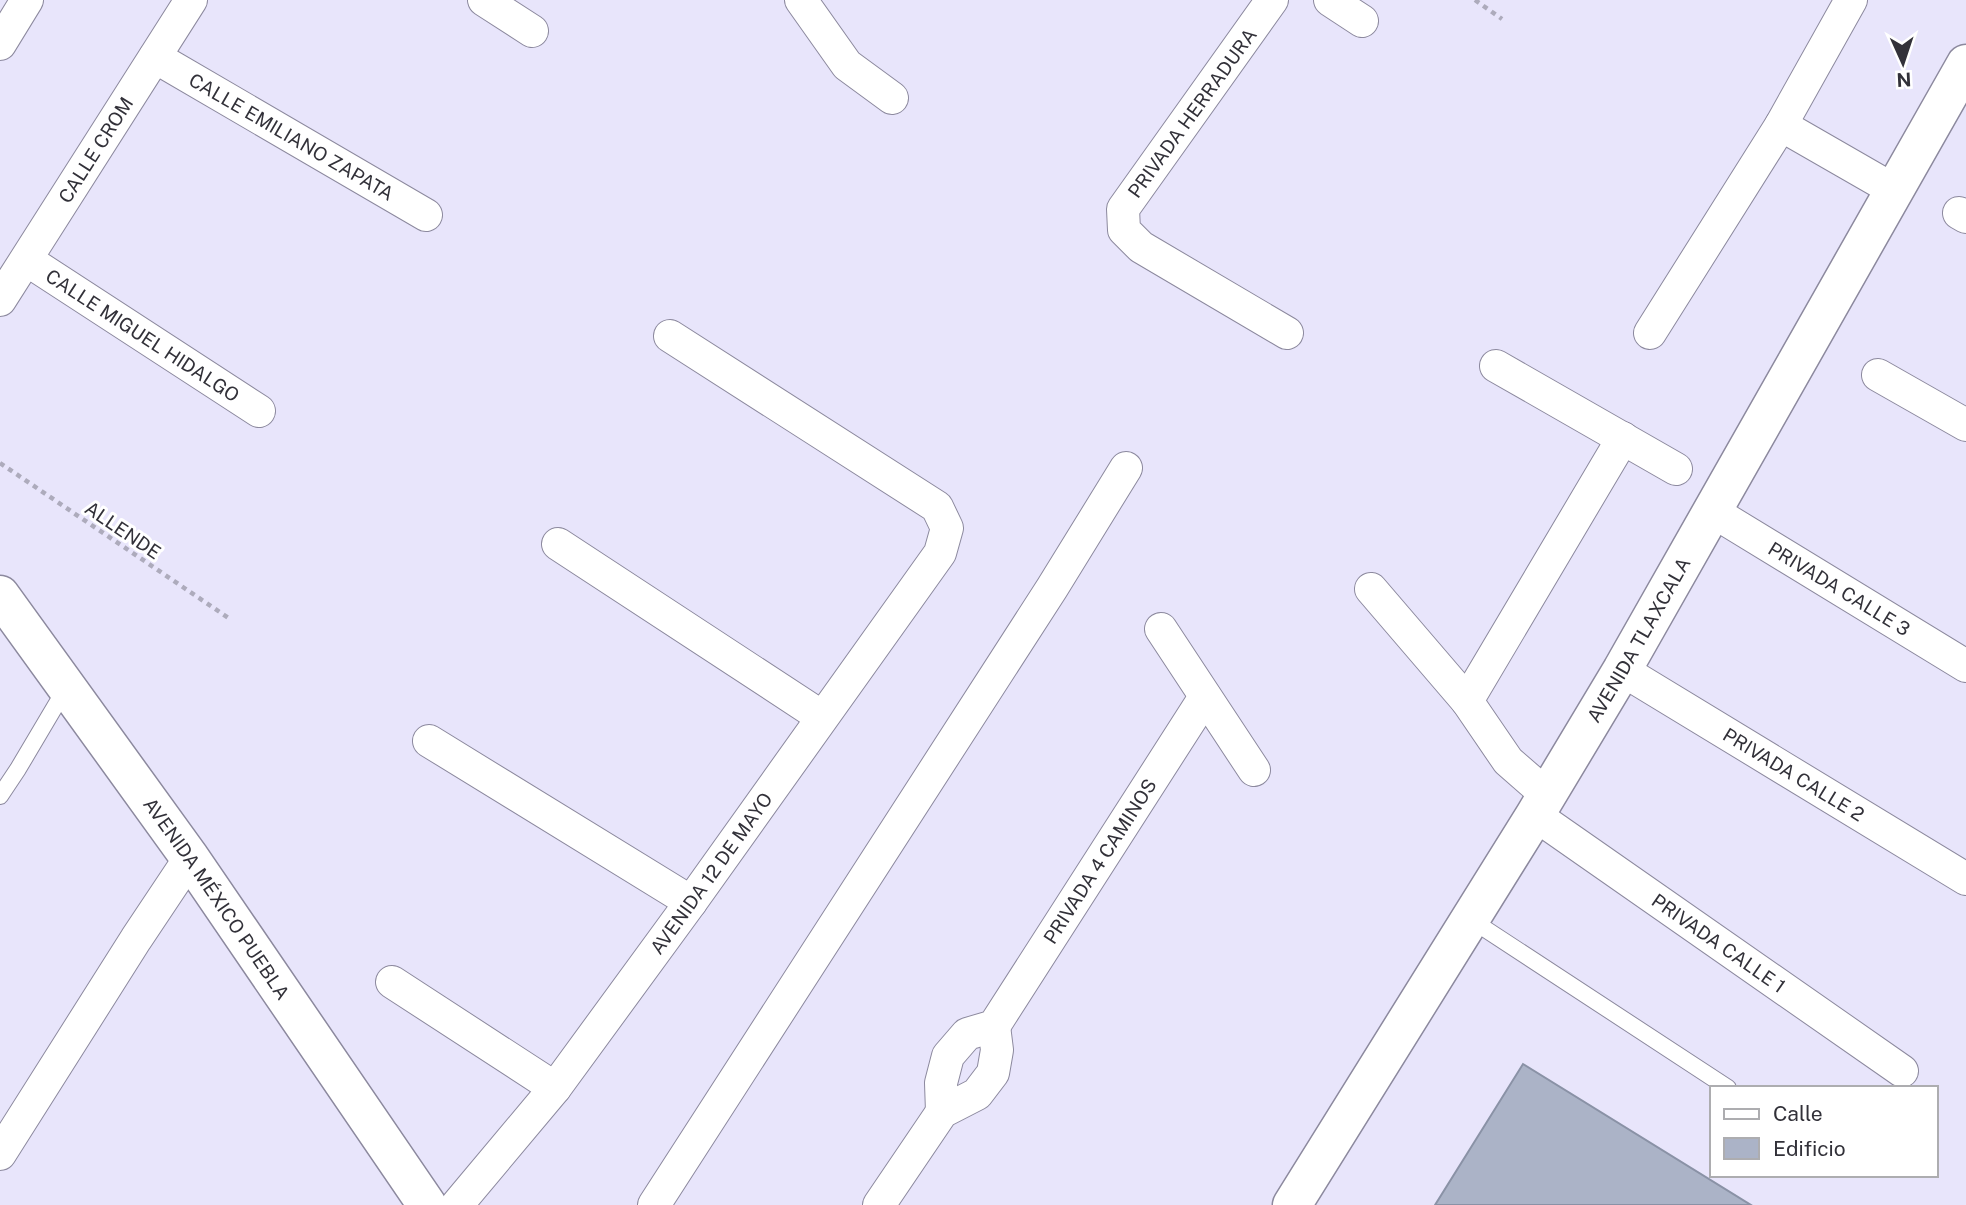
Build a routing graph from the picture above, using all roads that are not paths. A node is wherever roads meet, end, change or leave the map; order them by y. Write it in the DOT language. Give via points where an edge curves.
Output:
graph roads {
  1 [pos="27,0"];
  2 [pos="191,0"];
  3 [pos="484,0"];
  4 [pos="801,0"];
  5 [pos="1272,0"];
  6 [pos="1330,0"];
  7 [pos="1851,0"];
  8 [pos="1362,21"];
  9 [pos="532,31"];
  10 [pos="0,44"];
  11 [pos="155,57"];
  12 [pos="1966,64"];
  13 [pos="892,98"];
  14 [pos="1781,125"];
  15 [pos="1894,190"];
  16 [pos="426,215"];
  17 [pos="27,260"];
  18 [pos="0,300"];
  19 [pos="1650,332"];
  20 [pos="1287,333"];
  21 [pos="670,336"];
  22 [pos="1496,366"];
  23 [pos="1878,375"];
  24 [pos="258,411"];
  25 [pos="1966,425"];
  26 [pos="1623,438"];
  27 [pos="1126,468"];
  28 [pos="1676,470"];
  29 [pos="1712,511"];
  30 [pos="558,544"];
  31 [pos="1371,589"];
  32 [pos="0,595"];
  33 [pos="1161,629"];
  34 [pos="1966,666"];
  35 [pos="1622,670"];
  36 [pos="66,687"];
  37 [pos="1205,697"];
  38 [pos="1467,701"];
  39 [pos="822,717"];
  40 [pos="429,741"];
  41 [pos="1254,770"];
  42 [pos="0,796"];
  43 [pos="1541,805"];
  44 [pos="190,858"];
  45 [pos="1966,879"];
  46 [pos="691,902"];
  47 [pos="1470,919"];
  48 [pos="392,982"];
  49 [pos="993,1026"];
  50 [pos="1902,1071"];
  51 [pos="1725,1086"];
  52 [pos="555,1088"];
  53 [pos="942,1112"];
  54 [pos="0,1154"];
  55 [pos="427,1205"];
  56 [pos="457,1205"];
  57 [pos="654,1205"];
  58 [pos="879,1205"];
  59 [pos="1292,1205"];
  1 -- 10 [label="street"];
  2 -- 11 [label="street, CALLE CROM"];
  3 -- 9 [label="street"];
  4 -- 13 [label="street" via="847,65"];
  5 -- 20 [label="street, PRIVADA HERRADURA" via="1123,209 1124,230 1141,247"];
  6 -- 8 [label="street"];
  7 -- 14 [label="street"];
  11 -- 16 [label="street, CALLE EMILIANO ZAPATA"];
  11 -- 17 [label="street, CALLE CROM"];
  12 -- 15 [label="street, AVENIDA TLAXCALA"];
  14 -- 15 [label="street"];
  14 -- 19 [label="street"];
  15 -- 29 [label="street, AVENIDA TLAXCALA"];
  17 -- 18 [label="street, CALLE CROM"];
  17 -- 24 [label="street, CALLE MIGUEL HIDALGO"];
  21 -- 39 [label="street, AVENIDA 12 DE MAYO" via="937,507 947,528 940,553"];
  22 -- 26 [label="street"];
  23 -- 25 [label="street"];
  26 -- 28 [label="street"];
  26 -- 38 [label="street"];
  27 -- 57 [label="street"];
  29 -- 34 [label="street, PRIVADA CALLE 3"];
  29 -- 35 [label="street, AVENIDA TLAXCALA"];
  30 -- 39 [label="street"];
  31 -- 38 [label="street, PRIVADA CALLE 1"];
  32 -- 36 [label="street, AVENIDA MÉXICO PUEBLA"];
  33 -- 37 [label="street"];
  35 -- 43 [label="street, AVENIDA TLAXCALA"];
  35 -- 45 [label="street, PRIVADA CALLE 2"];
  36 -- 42 [label="lane"];
  36 -- 44 [label="street, AVENIDA MÉXICO PUEBLA"];
  37 -- 41 [label="street"];
  37 -- 49 [label="street, PRIVADA 4 CAMINOS"];
  38 -- 43 [label="street, PRIVADA CALLE 1"];
  39 -- 46 [label="street, AVENIDA 12 DE MAYO"];
  40 -- 46 [label="street"];
  43 -- 47 [label="street, AVENIDA TLAXCALA"];
  43 -- 50 [label="street, PRIVADA CALLE 1"];
  44 -- 54 [label="street"];
  44 -- 55 [label="street, AVENIDA MÉXICO PUEBLA"];
  46 -- 52 [label="street, AVENIDA 12 DE MAYO"];
  47 -- 51 [label="lane"];
  47 -- 59 [label="street, AVENIDA TLAXCALA"];
  48 -- 52 [label="street"];
  49 -- 53 [label="street" via="997,1050 993,1073 977,1094"];
  49 -- 53 [label="street" via="967,1034 948,1056 940,1083"];
  52 -- 56 [label="street, AVENIDA 12 DE MAYO"];
  53 -- 58 [label="street"];
}
